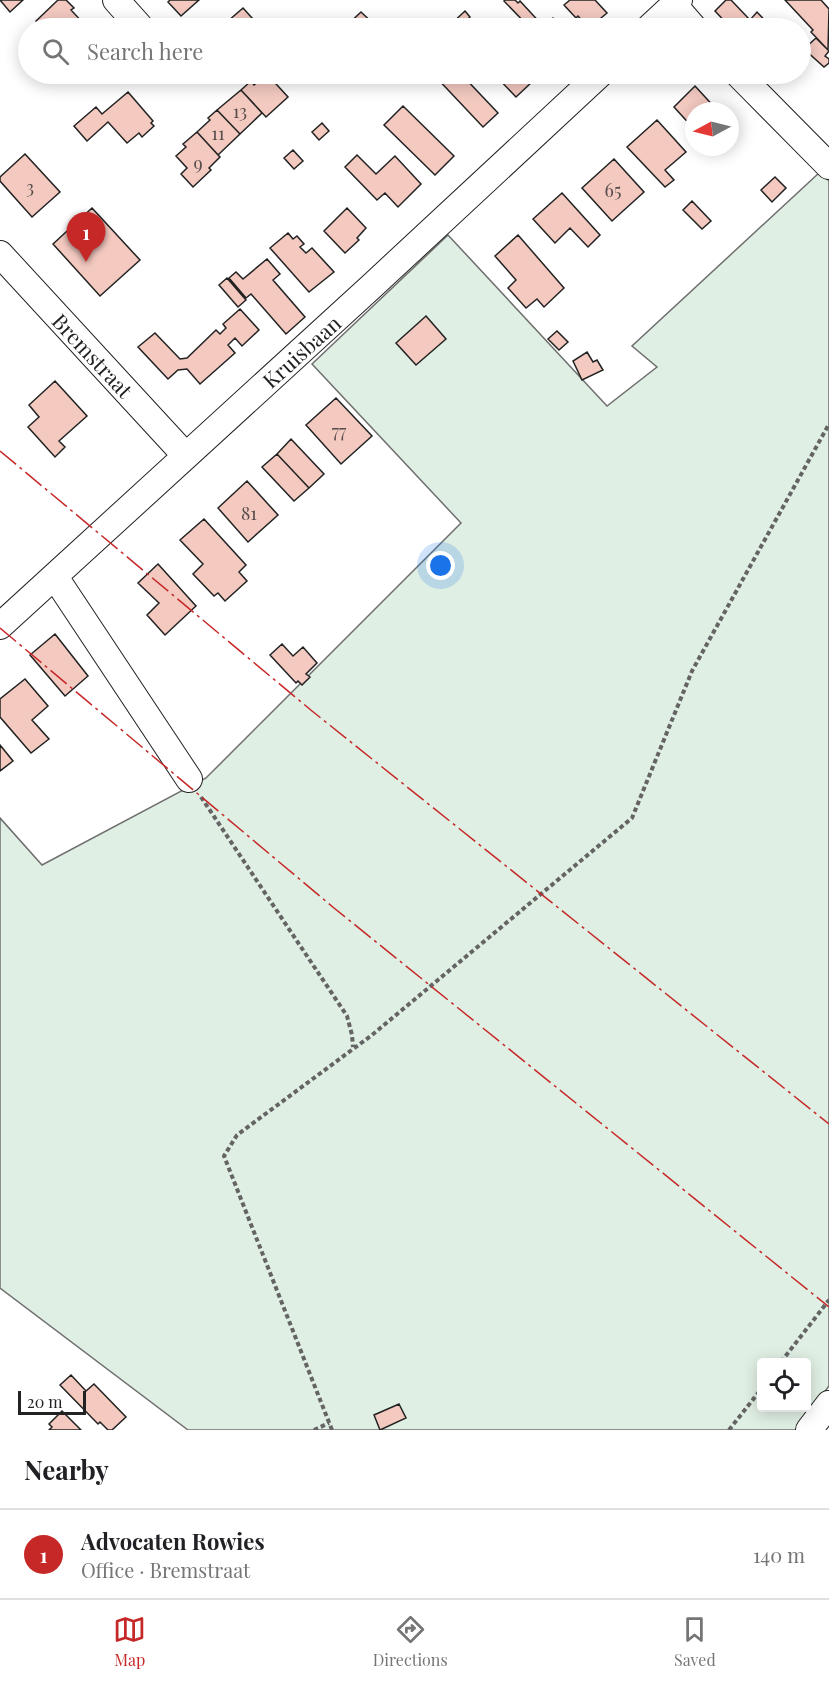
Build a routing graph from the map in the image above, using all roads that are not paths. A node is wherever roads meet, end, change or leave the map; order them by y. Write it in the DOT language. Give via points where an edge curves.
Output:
graph roads {
  1 [pos="116,0"];
  2 [pos="676,3"];
  3 [pos="132,18"];
  4 [pos="660,18"];
  5 [pos="687,18"];
  6 [pos="589,84"];
  7 [pos="748,84"];
  8 [pos="829,166"];
  9 [pos="0,254"];
  10 [pos="186,456"];
  11 [pos="55,577"];
  12 [pos="0,626"];
  13 [pos="189,779"];
  14 [pos="829,1404"];
  15 [pos="809,1430"];
  1 -- 3 [label="street"];
  2 -- 4 [label="street"];
  2 -- 5 [label="street"];
  6 -- 10 [label="street, Kruisbaan"];
  7 -- 8 [label="street"];
  9 -- 10 [label="street, Bremstraat"];
  10 -- 11 [label="street, Kruisbaan"];
  11 -- 12 [label="street, Kruisbaan"];
  11 -- 13 [label="street"];
  14 -- 15 [label="street"];
}
